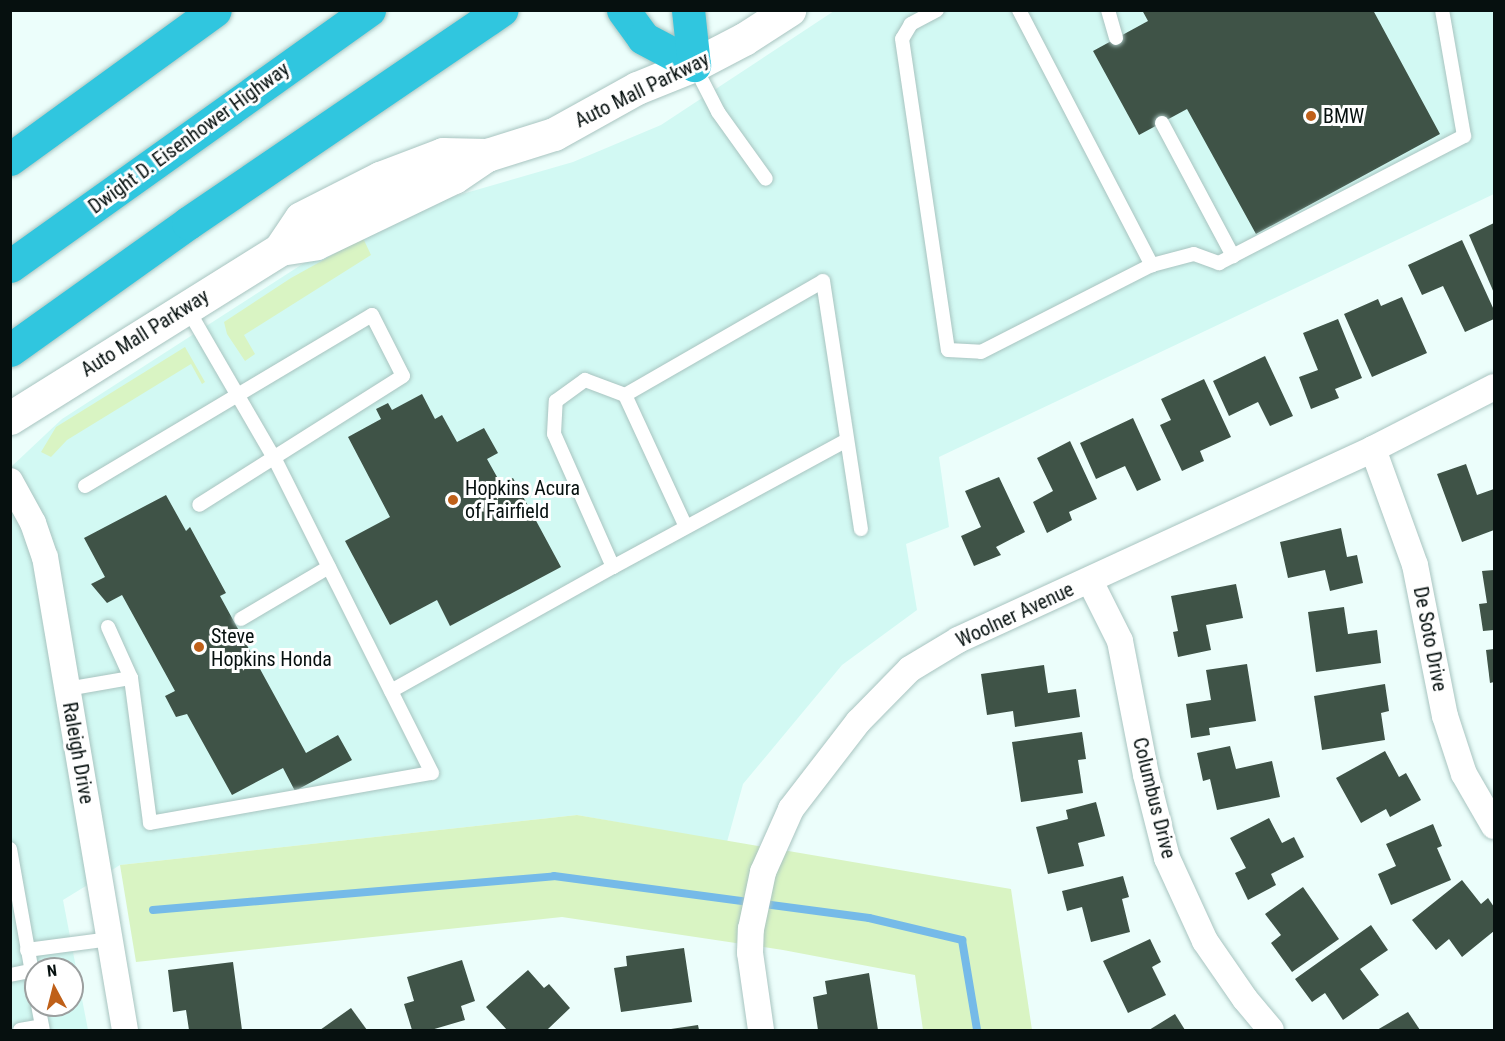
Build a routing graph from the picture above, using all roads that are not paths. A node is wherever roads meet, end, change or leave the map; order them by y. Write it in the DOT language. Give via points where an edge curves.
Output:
graph roads {
  1 [pos="215,10"];
  2 [pos="369,10"];
  3 [pos="502,10"];
  4 [pos="623,10"];
  5 [pos="688,10"];
  6 [pos="789,10"];
  7 [pos="937,10"];
  8 [pos="1019,10"];
  9 [pos="1108,10"];
  10 [pos="1442,10"];
  11 [pos="1116,38"];
  12 [pos="694,65"];
  13 [pos="1162,123"];
  14 [pos="10,159"];
  15 [pos="766,179"];
  16 [pos="1233,256"];
  17 [pos="10,266"];
  18 [pos="1152,266"];
  19 [pos="186,306"];
  20 [pos="10,350"];
  21 [pos="1494,387"];
  22 [pos="237,394"];
  23 [pos="625,395"];
  24 [pos="10,418"];
  25 [pos="847,440"];
  26 [pos="1373,449"];
  27 [pos="274,458"];
  28 [pos="10,481"];
  29 [pos="85,486"];
  30 [pos="199,505"];
  31 [pos="686,527"];
  32 [pos="861,529"];
  33 [pos="329,567"];
  34 [pos="613,567"];
  35 [pos="1090,581"];
  36 [pos="241,619"];
  37 [pos="108,627"];
  38 [pos="131,678"];
  39 [pos="67,689"];
  40 [pos="391,691"];
  41 [pos="1494,826"];
  42 [pos="10,849"];
  43 [pos="110,939"];
  44 [pos="27,950"];
  45 [pos="28,957"];
  46 [pos="43,1028"];
  47 [pos="20,1030"];
  48 [pos="125,1030"];
  49 [pos="761,1030"];
  50 [pos="1271,1030"];
  1 -- 14 [label="highway"];
  2 -- 17 [label="highway, Dwight D. Eisenhower Highway"];
  3 -- 20 [label="highway" via="188,223"];
  4 -- 12 [label="highway" via="643,38"];
  5 -- 12 [label="highway"];
  6 -- 12 [label="street, Auto Mall Parkway"];
  7 -- 18 [label="lane" via="911,24 902,39 948,350 981,352"];
  8 -- 18 [label="lane"];
  9 -- 11 [label="lane"];
  10 -- 16 [label="lane" via="1464,136"];
  12 -- 15 [label="lane" via="718,112"];
  12 -- 19 [label="street, Auto Mall Parkway" via="637,88 554,134 487,155 443,154 380,178 301,218 280,249"];
  13 -- 16 [label="lane"];
  16 -- 18 [label="lane" via="1219,263 1194,254"];
  19 -- 22 [label="lane"];
  19 -- 24 [label="street, Auto Mall Parkway"];
  21 -- 26 [label="street, Woolner Avenue"];
  22 -- 27 [label="lane"];
  22 -- 27 [label="lane" via="372,315 403,376"];
  22 -- 29 [label="lane"];
  23 -- 25 [label="lane" via="824,281"];
  23 -- 31 [label="lane"];
  23 -- 34 [label="lane" via="585,380 556,400 554,434"];
  25 -- 31 [label="lane"];
  25 -- 32 [label="lane"];
  26 -- 35 [label="street, Woolner Avenue"];
  26 -- 41 [label="street, De Soto Drive" via="1415,565 1445,716 1464,774"];
  27 -- 30 [label="lane"];
  27 -- 33 [label="lane"];
  28 -- 39 [label="street, Raleigh Drive" via="33,523 45,557"];
  31 -- 34 [label="lane"];
  33 -- 36 [label="lane"];
  33 -- 40 [label="lane"];
  34 -- 40 [label="lane"];
  35 -- 49 [label="street, Woolner Avenue" via="958,640 910,669 858,722 791,809 763,872 751,929 750,953"];
  35 -- 50 [label="street, Columbus Drive" via="1120,641 1167,858 1205,941"];
  37 -- 38 [label="lane"];
  38 -- 39 [label="lane"];
  38 -- 40 [label="lane" via="150,823 432,772"];
  39 -- 43 [label="street, Raleigh Drive"];
  42 -- 44 [label="lane"];
  43 -- 44 [label="lane"];
  43 -- 48 [label="street, Raleigh Drive"];
  44 -- 45 [label="lane"];
  46 -- 47 [label="lane"];
}
